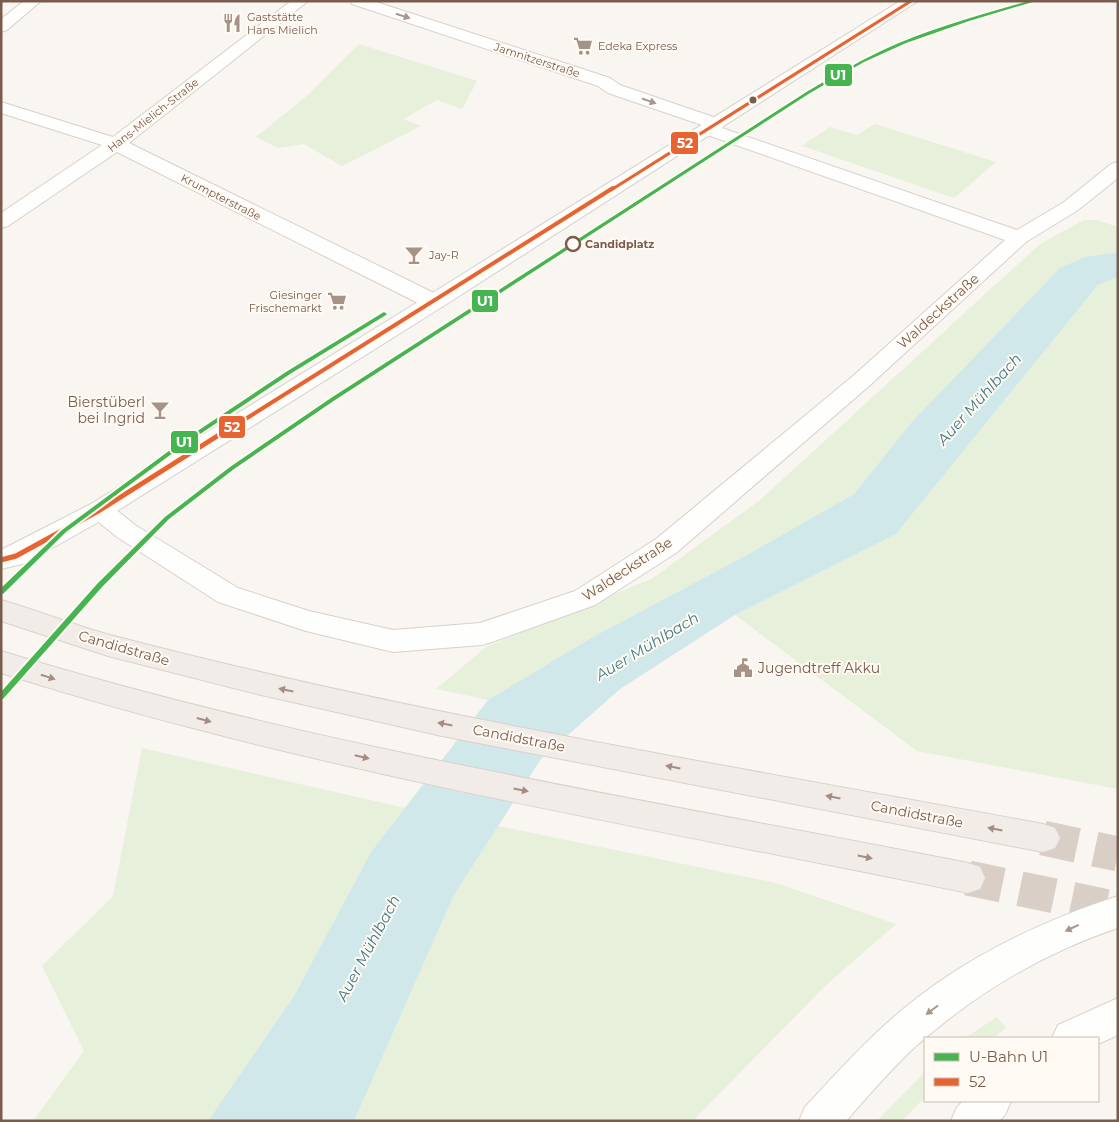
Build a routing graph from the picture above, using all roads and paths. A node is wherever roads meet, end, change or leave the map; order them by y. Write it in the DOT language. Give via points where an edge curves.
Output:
graph roads {
  1 [pos="34,1"];
  2 [pos="301,1"];
  3 [pos="357,1"];
  4 [pos="911,1"];
  5 [pos="1,27"];
  6 [pos="1,107"];
  7 [pos="712,127"];
  8 [pos="116,144"];
  9 [pos="1118,168"];
  10 [pos="1,222"];
  11 [pos="1019,238"];
  12 [pos="434,302"];
  13 [pos="100,510"];
  14 [pos="1,560"];
  15 [pos="1,610"];
  16 [pos="1,662"];
  17 [pos="1043,838"];
  18 [pos="968,878"];
  19 [pos="1118,912"];
  20 [pos="1118,1016"];
  21 [pos="1073,1037"];
  22 [pos="990,1102"];
  23 [pos="819,1121"];
  24 [pos="971,1121"];
  1 -- 5 [label="street"];
  2 -- 8 [label="street, Hans-Mielich-Straße"];
  3 -- 7 [label="street, Jamnitzerstraße, one-way" via="604,82 614,89"];
  4 -- 7 [label="street"];
  6 -- 8 [label="street, Krumpterstraße"];
  7 -- 11 [label="street, Jamnitzerstraße"];
  7 -- 12 [label="street"];
  8 -- 10 [label="street, Hans-Mielich-Straße"];
  8 -- 12 [label="street, Krumpterstraße"];
  9 -- 11 [label="street, Waldeckstraße" via="1071,206"];
  11 -- 13 [label="street, Waldeckstraße" via="860,381 666,546 585,598 482,634 393,641 306,621 228,595 126,531"];
  12 -- 13 [label="street"];
  13 -- 14 [label="street" via="16,556"];
  17 -- 15 [label="highway, Candidstraße, one-way" via="442,724 266,685 108,645"];
  16 -- 18 [label="highway, one-way" via="75,686 245,731 414,769"];
  19 -- 23 [label="street, one-way" via="1088,921 1010,958 960,988 914,1024"];
  20 -- 21 [label="street"];
  22 -- 24 [label="street"];
}
